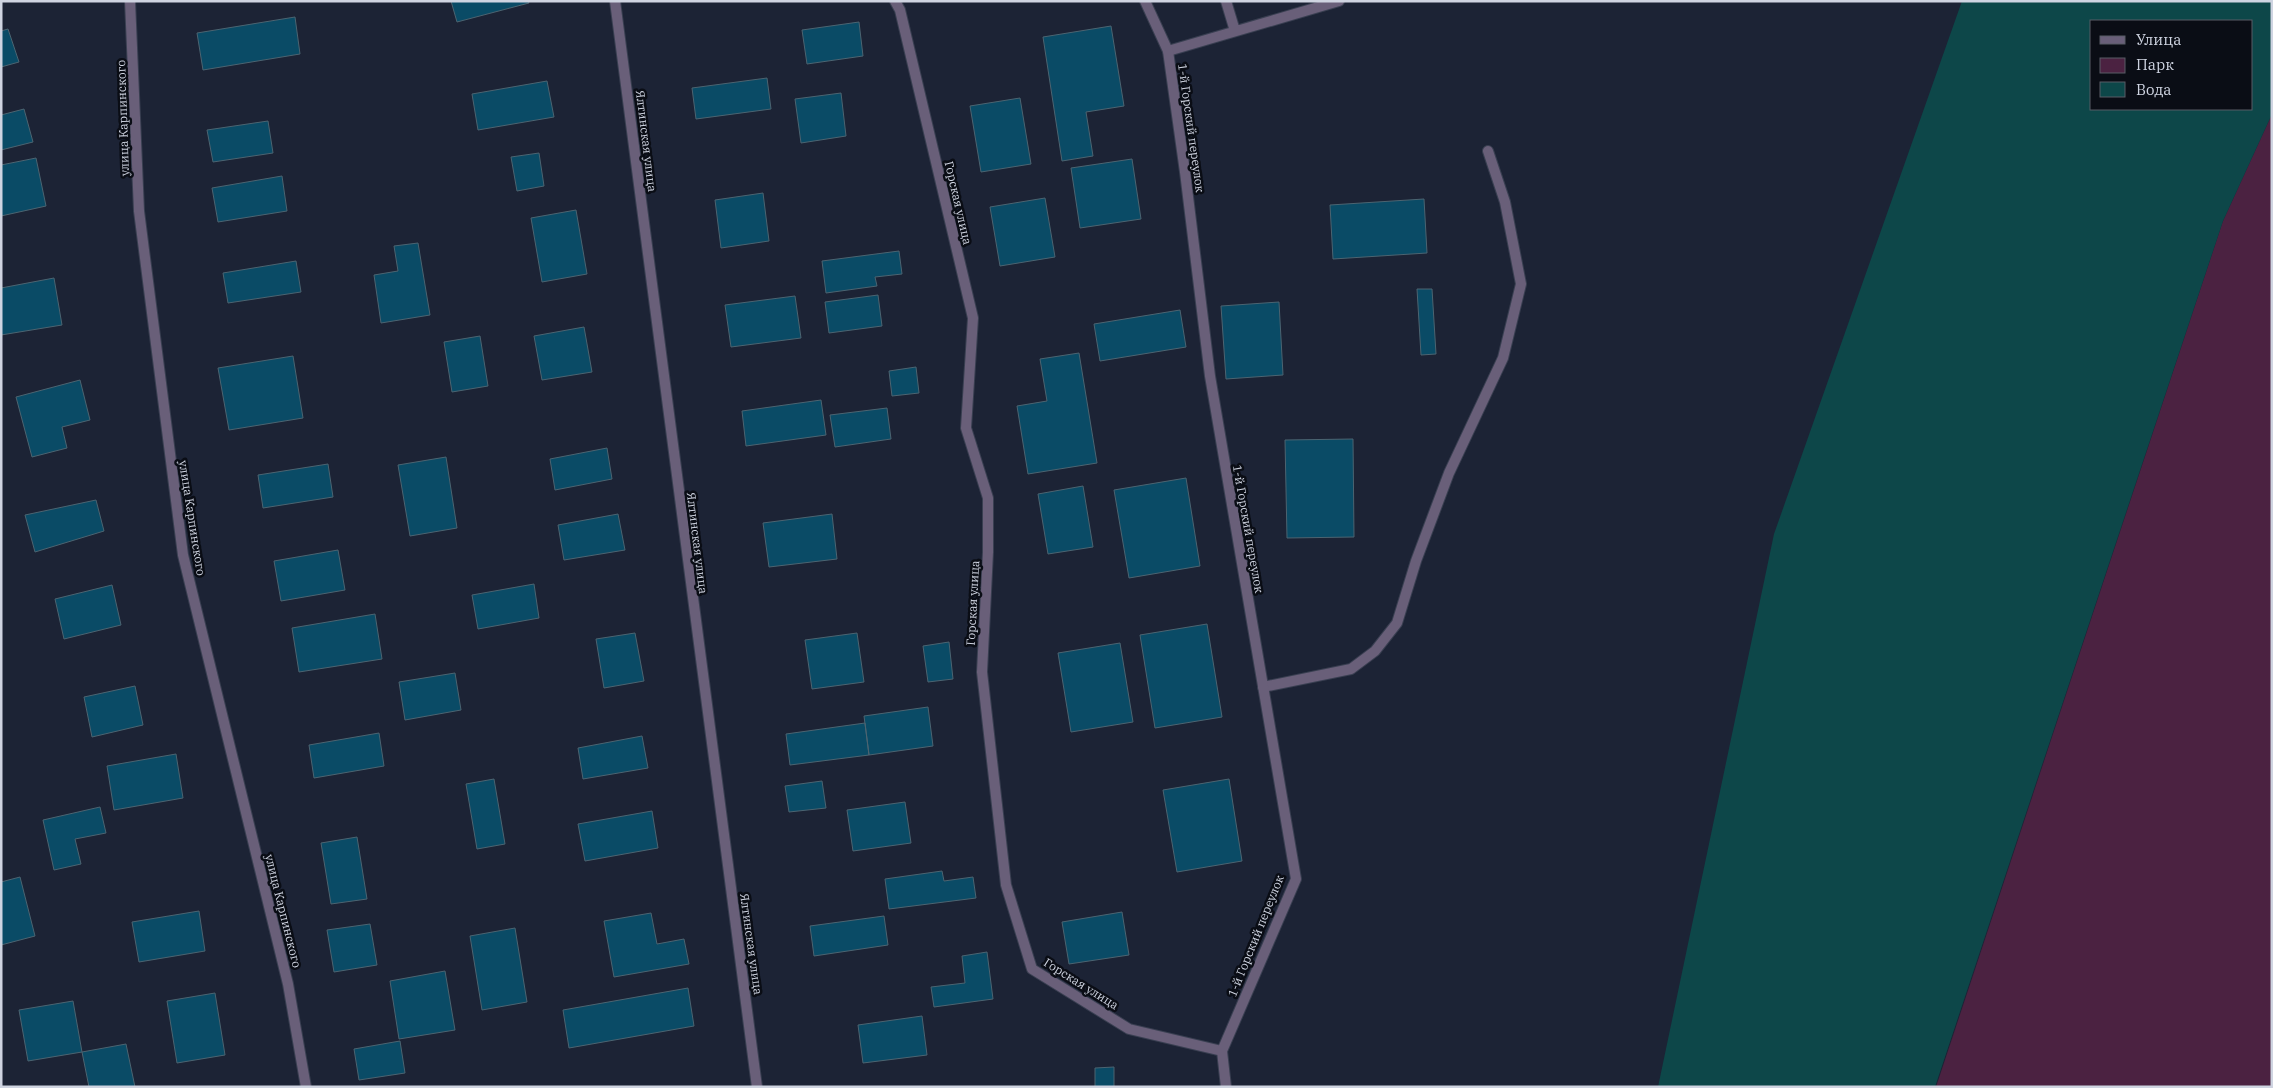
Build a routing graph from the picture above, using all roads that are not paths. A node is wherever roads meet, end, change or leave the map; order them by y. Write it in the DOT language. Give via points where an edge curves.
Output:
graph roads {
  1 [pos="130,1"];
  2 [pos="615,1"];
  3 [pos="895,1"];
  4 [pos="1145,1"];
  5 [pos="1226,1"];
  6 [pos="1339,1"];
  7 [pos="1235,31"];
  8 [pos="1168,51"];
  9 [pos="1488,151"];
  10 [pos="1263,687"];
  11 [pos="1222,1051"];
  12 [pos="306,1087"];
  13 [pos="757,1087"];
  14 [pos="1226,1087"];
  1 -- 12 [label="street, улица Карпинского" via="139,211 183,555 288,984"];
  2 -- 13 [label="street, Ялтинская улица"];
  3 -- 11 [label="street, Горская улица" via="973,318 966,428 988,498 982,672 1006,885 1032,969 1129,1029"];
  4 -- 8 [label="street, 1-й Горский переулок"];
  5 -- 7 [label="street"];
  6 -- 7 [label="street"];
  7 -- 8 [label="street"];
  8 -- 10 [label="street, 1-й Горский переулок" via="1210,376"];
  9 -- 10 [label="street" via="1505,202 1521,284 1503,358 1449,473 1416,561 1398,623 1375,652 1351,669"];
  10 -- 11 [label="street, 1-й Горский переулок" via="1296,879"];
  11 -- 14 [label="street"];
}
